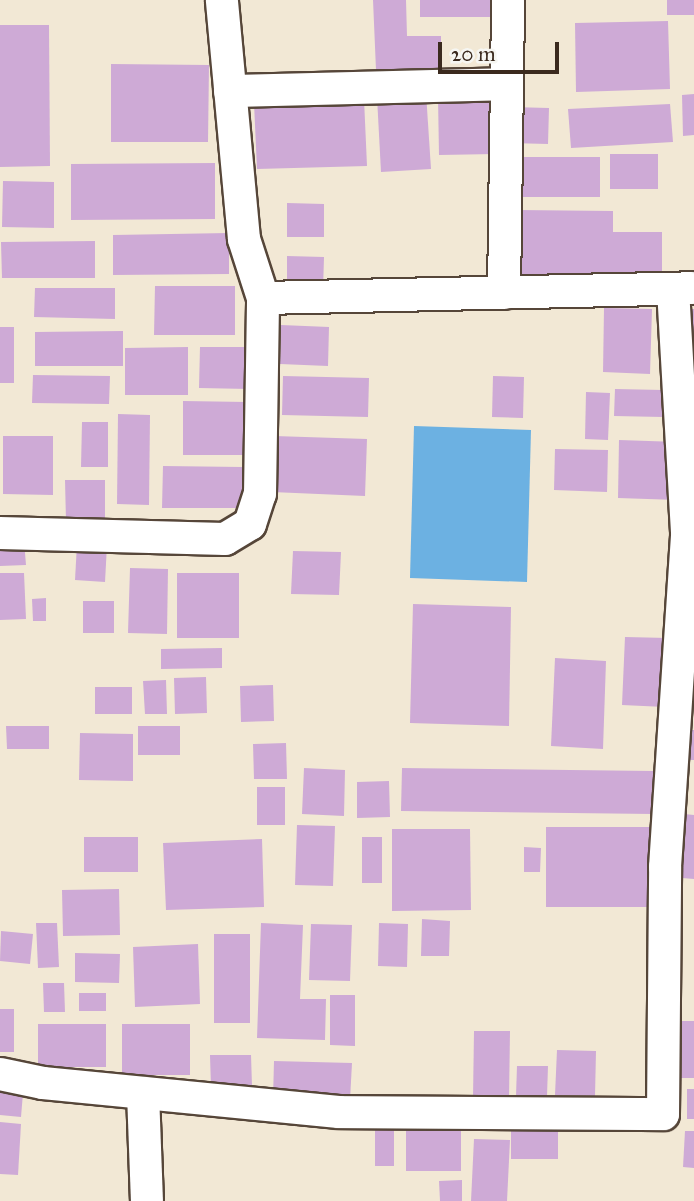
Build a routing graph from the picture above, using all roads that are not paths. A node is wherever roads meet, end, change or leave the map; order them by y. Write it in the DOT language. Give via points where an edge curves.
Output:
graph roads {
  1 [pos="222,0"];
  2 [pos="508,0"];
  3 [pos="507,84"];
  4 [pos="230,90"];
  5 [pos="683,289"];
  6 [pos="504,293"];
  7 [pos="264,298"];
  8 [pos="0,533"];
  9 [pos="682,795"];
  10 [pos="0,1074"];
  11 [pos="143,1093"];
  12 [pos="147,1201"];
  1 -- 4 [label="street"];
  2 -- 3 [label="street"];
  3 -- 4 [label="street"];
  3 -- 6 [label="street"];
  4 -- 7 [label="street" via="244,239"];
  5 -- 6 [label="street"];
  5 -- 9 [label="street" via="687,532"];
  6 -- 7 [label="street"];
  7 -- 8 [label="street" via="260,494 250,524 225,539"];
  9 -- 11 [label="street" via="665,867 663,1114 339,1112"];
  10 -- 11 [label="street"];
  11 -- 12 [label="street"];
}
